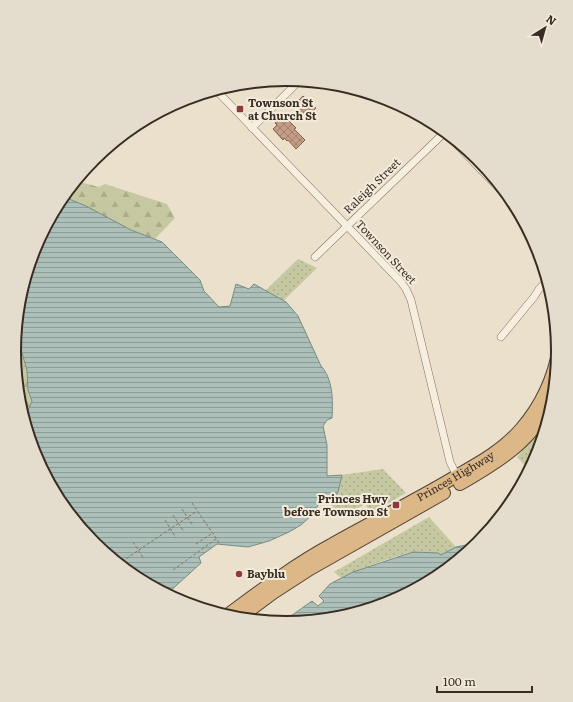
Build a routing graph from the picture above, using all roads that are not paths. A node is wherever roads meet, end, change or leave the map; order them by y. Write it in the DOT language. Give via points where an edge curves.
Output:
graph roads {
  1 [pos="294,86"];
  2 [pos="220,94"];
  3 [pos="252,128"];
  4 [pos="442,135"];
  5 [pos="347,226"];
  6 [pos="315,256"];
  7 [pos="544,284"];
  8 [pos="501,337"];
  9 [pos="550,382"];
  10 [pos="545,412"];
  11 [pos="457,476"];
  12 [pos="233,611"];
  13 [pos="246,613"];
  1 -- 3 [label="street"];
  2 -- 3 [label="street, Townson Street"];
  3 -- 5 [label="street, Townson Street"];
  4 -- 5 [label="street, Raleigh Street"];
  5 -- 6 [label="street, Raleigh Street"];
  5 -- 11 [label="street, Townson Street" via="401,282 409,294 450,462"];
  7 -- 8 [label="street"];
  9 -- 11 [label="highway, Princes Highway" via="528,421 505,445"];
  10 -- 13 [label="highway, Princes Highway" via="534,429 501,460 310,569"];
  11 -- 12 [label="highway, Princes Highway" via="324,549"];
}
